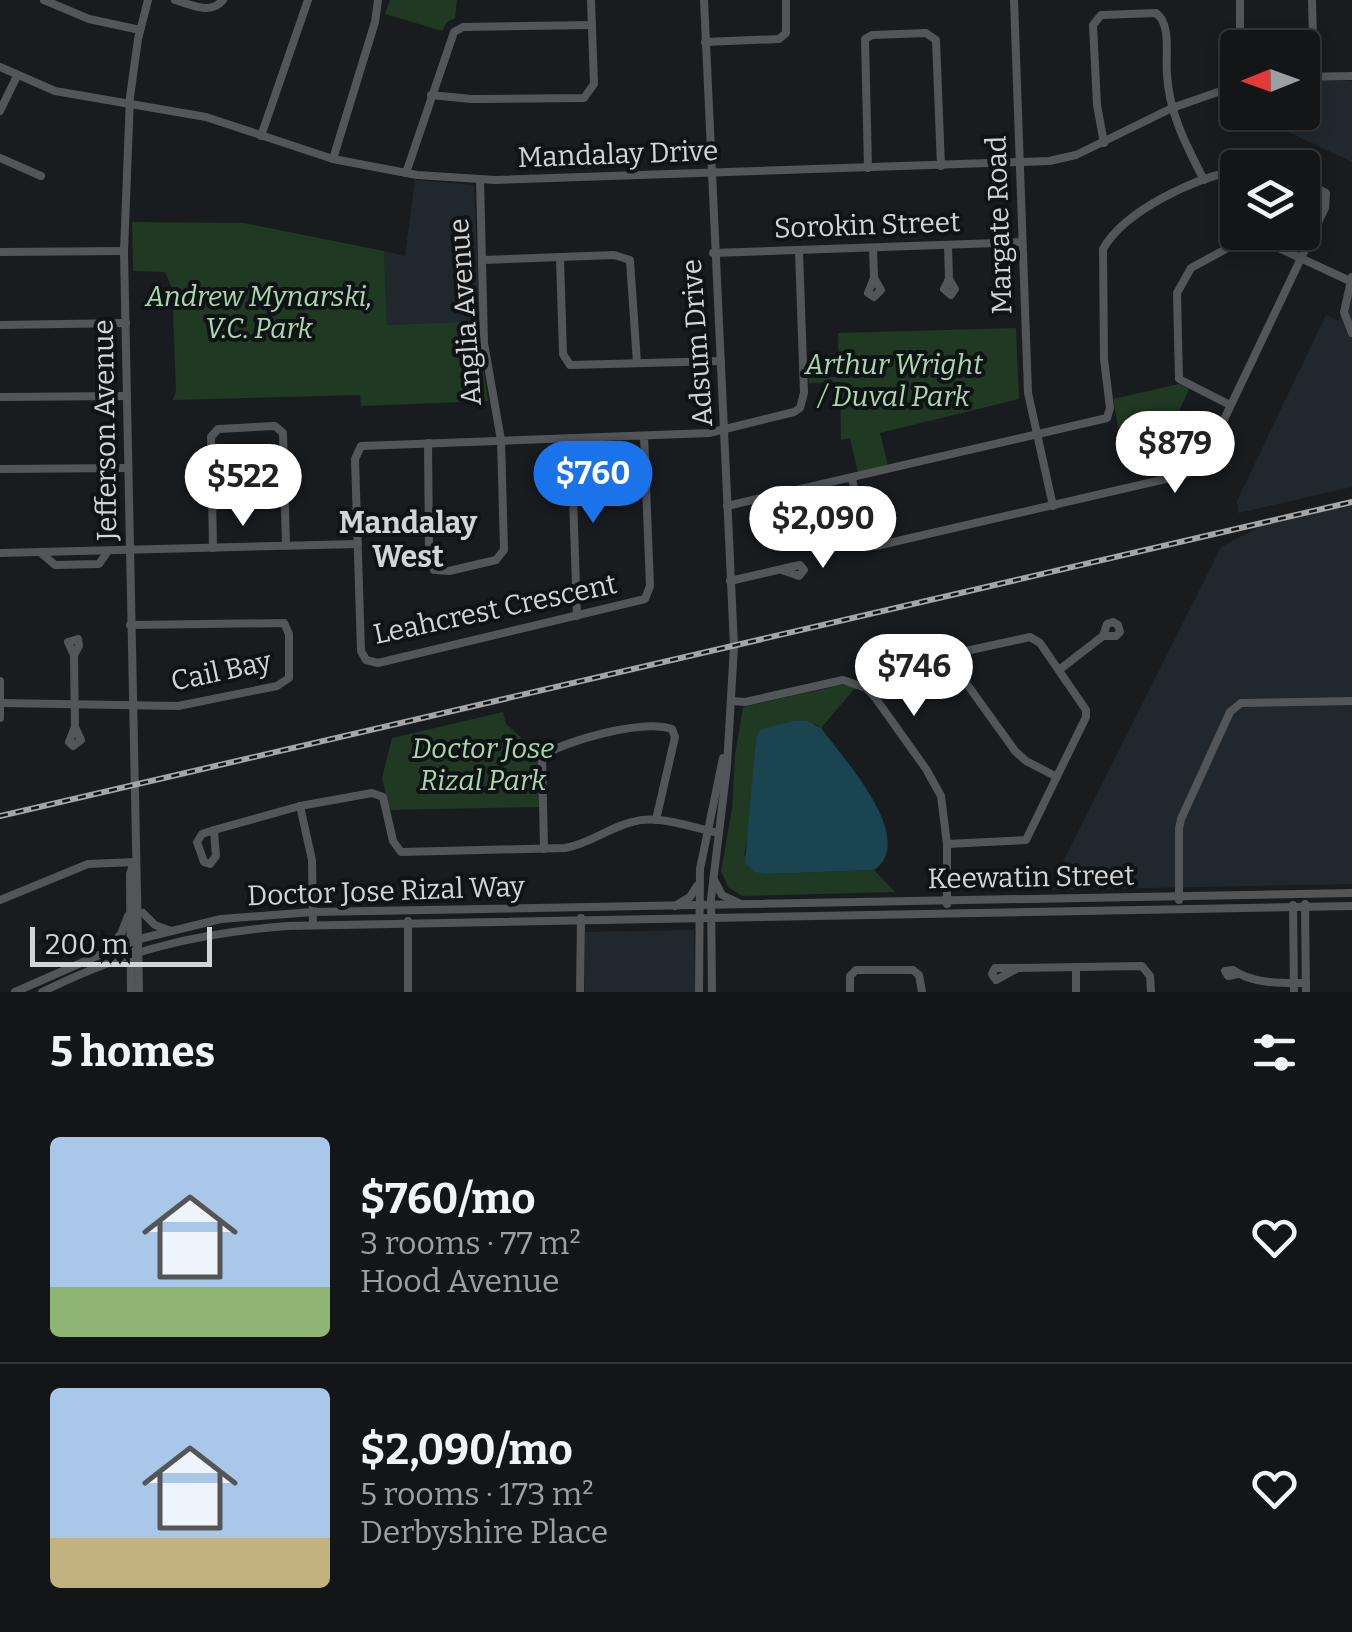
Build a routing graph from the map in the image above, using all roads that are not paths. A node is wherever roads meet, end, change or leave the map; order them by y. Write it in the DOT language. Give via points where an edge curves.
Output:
graph roads {
  1 [pos="44,0"];
  2 [pos="148,0"];
  3 [pos="175,0"];
  4 [pos="224,0"];
  5 [pos="308,0"];
  6 [pos="378,0"];
  7 [pos="591,0"];
  8 [pos="704,0"];
  9 [pos="786,0"];
  10 [pos="1014,0"];
  11 [pos="1240,0"];
  12 [pos="1312,0"];
  13 [pos="65,4"];
  14 [pos="592,25"];
  15 [pos="140,30"];
  16 [pos="1240,30"];
  17 [pos="1313,30"];
  18 [pos="706,42"];
  19 [pos="0,67"];
  20 [pos="17,76"];
  21 [pos="1352,76"];
  22 [pos="1320,77"];
  23 [pos="1220,91"];
  24 [pos="431,95"];
  25 [pos="129,104"];
  26 [pos="1172,108"];
  27 [pos="0,111"];
  28 [pos="262,136"];
  29 [pos="1104,143"];
  30 [pos="0,158"];
  31 [pos="333,159"];
  32 [pos="1020,163"];
  33 [pos="941,166"];
  34 [pos="868,168"];
  35 [pos="406,173"];
  36 [pos="710,174"];
  37 [pos="1220,175"];
  38 [pos="41,176"];
  39 [pos="480,180"];
  40 [pos="1204,180"];
  41 [pos="1320,189"];
  42 [pos="1320,216"];
  43 [pos="1022,242"];
  44 [pos="948,245"];
  45 [pos="874,248"];
  46 [pos="124,250"];
  47 [pos="1305,250"];
  48 [pos="799,251"];
  49 [pos="0,252"];
  50 [pos="714,253"];
  51 [pos="560,258"];
  52 [pos="1301,258"];
  53 [pos="482,260"];
  54 [pos="874,278"];
  55 [pos="949,279"];
  56 [pos="1351,279"];
  57 [pos="126,323"];
  58 [pos="0,325"];
  59 [pos="1352,333"];
  60 [pos="720,361"];
  61 [pos="636,363"];
  62 [pos="127,396"];
  63 [pos="0,397"];
  64 [pos="1230,405"];
  65 [pos="725,428"];
  66 [pos="1037,435"];
  67 [pos="644,436"];
  68 [pos="572,438"];
  69 [pos="501,440"];
  70 [pos="428,443"];
  71 [pos="128,468"];
  72 [pos="0,470"];
  73 [pos="852,478"];
  74 [pos="727,506"];
  75 [pos="1052,506"];
  76 [pos="358,544"];
  77 [pos="286,546"];
  78 [pos="213,548"];
  79 [pos="108,551"];
  80 [pos="129,551"];
  81 [pos="40,552"];
  82 [pos="0,553"];
  83 [pos="782,570"];
  84 [pos="730,580"];
  85 [pos="577,616"];
  86 [pos="130,625"];
  87 [pos="1103,636"];
  88 [pos="74,655"];
  89 [pos="949,655"];
  90 [pos="1059,670"];
  91 [pos="0,682"];
  92 [pos="874,696"];
  93 [pos="732,701"];
  94 [pos="1352,701"];
  95 [pos="74,703"];
  96 [pos="2,704"];
  97 [pos="131,707"];
  98 [pos="0,718"];
  99 [pos="75,727"];
  100 [pos="727,744"];
  101 [pos="1057,777"];
  102 [pos="300,806"];
  103 [pos="656,820"];
  104 [pos="214,830"];
  105 [pos="706,831"];
  106 [pos="719,833"];
  107 [pos="947,844"];
  108 [pos="544,850"];
  109 [pos="134,862"];
  110 [pos="712,876"];
  111 [pos="700,877"];
  112 [pos="1352,893"];
  113 [pos="1304,895"];
  114 [pos="1293,896"];
  115 [pos="1179,898"];
  116 [pos="0,900"];
  117 [pos="947,901"];
  118 [pos="746,906"];
  119 [pos="1328,906"];
  120 [pos="1352,906"];
  121 [pos="135,907"];
  122 [pos="1293,907"];
  123 [pos="1305,907"];
  124 [pos="591,908"];
  125 [pos="672,908"];
  126 [pos="1179,909"];
  127 [pos="313,912"];
  128 [pos="407,912"];
  129 [pos="698,912"];
  130 [pos="711,912"];
  131 [pos="948,913"];
  132 [pos="580,920"];
  133 [pos="408,924"];
  134 [pos="313,925"];
  135 [pos="172,930"];
  136 [pos="1306,930"];
  137 [pos="135,940"];
  138 [pos="103,952"];
  139 [pos="135,952"];
  140 [pos="1018,968"];
  141 [pos="1076,968"];
  142 [pos="1238,974"];
  143 [pos="1294,987"];
  144 [pos="1306,987"];
  145 [pos="15,992"];
  146 [pos="42,992"];
  147 [pos="131,992"];
  148 [pos="139,992"];
  149 [pos="408,992"];
  150 [pos="580,992"];
  151 [pos="699,992"];
  152 [pos="712,992"];
  153 [pos="850,992"];
  154 [pos="922,992"];
  155 [pos="1076,992"];
  156 [pos="1150,992"];
  1 -- 13 [label="street"];
  2 -- 15 [label="street, Jefferson Avenue"];
  3 -- 4 [label="street" via="209,9"];
  5 -- 28 [label="street"];
  6 -- 31 [label="street"];
  7 -- 14 [label="street"];
  8 -- 18 [label="street, Adsum Drive"];
  9 -- 18 [label="street" via="781,38"];
  10 -- 32 [label="street, Margate Road"];
  11 -- 16 [label="street"];
  12 -- 17 [label="street"];
  13 -- 15 [label="street" via="89,19"];
  14 -- 24 [label="street" via="462,27 450,38"];
  14 -- 24 [label="street" via="594,84 584,98"];
  15 -- 25 [label="street, Jefferson Avenue"];
  18 -- 36 [label="street, Adsum Drive"];
  19 -- 20 [label="street, Mandalay Drive"];
  20 -- 25 [label="street, Mandalay Drive" via="77,97"];
  20 -- 27 [label="street"];
  21 -- 22 [label="street"];
  23 -- 26 [label="street, Mandalay Drive"];
  24 -- 35 [label="street"];
  25 -- 28 [label="street, Mandalay Drive" via="206,117"];
  25 -- 46 [label="street, Jefferson Avenue"];
  26 -- 29 [label="street, Mandalay Drive"];
  26 -- 29 [label="street" via="1163,19 1156,13 1098,17 1095,83"];
  26 -- 40 [label="street"];
  28 -- 31 [label="street, Mandalay Drive"];
  29 -- 32 [label="street, Mandalay Drive" via="1058,160"];
  30 -- 38 [label="street"];
  31 -- 35 [label="street, Mandalay Drive"];
  32 -- 33 [label="street, Mandalay Drive"];
  32 -- 43 [label="street, Margate Road"];
  33 -- 34 [label="street, Mandalay Drive"];
  33 -- 34 [label="street" via="936,40 926,33 865,39"];
  34 -- 36 [label="street, Mandalay Drive"];
  35 -- 39 [label="street, Mandalay Drive"];
  36 -- 39 [label="street, Mandalay Drive"];
  36 -- 50 [label="street, Adsum Drive"];
  37 -- 40 [label="street"];
  39 -- 53 [label="street, Anglia Avenue"];
  40 -- 66 [label="street" via="1125,221 1104,249 1106,418"];
  41 -- 42 [label="street" via="1327,201"];
  43 -- 44 [label="street, Sorokin Street"];
  43 -- 66 [label="street, Margate Road" via="1027,387"];
  44 -- 45 [label="street, Sorokin Street"];
  44 -- 55 [label="street"];
  45 -- 48 [label="street, Sorokin Street"];
  45 -- 54 [label="street"];
  46 -- 49 [label="street"];
  46 -- 57 [label="street, Jefferson Avenue"];
  47 -- 52 [label="street"];
  48 -- 50 [label="street, Sorokin Street"];
  48 -- 65 [label="street, Leahcrest Crescent" via="804,402 794,412"];
  50 -- 60 [label="street, Adsum Drive"];
  51 -- 53 [label="street"];
  51 -- 61 [label="street" via="630,260"];
  51 -- 61 [label="street" via="565,361"];
  52 -- 56 [label="street"];
  52 -- 64 [label="street"];
  52 -- 64 [label="street" via="1261,242 1237,243 1192,268 1177,293 1179,379"];
  53 -- 69 [label="street, Anglia Avenue" via="487,374"];
  56 -- 59 [label="street" via="1344,312"];
  57 -- 58 [label="street"];
  57 -- 62 [label="street, Jefferson Avenue"];
  60 -- 61 [label="street"];
  60 -- 65 [label="street, Adsum Drive"];
  62 -- 63 [label="street"];
  62 -- 71 [label="street, Jefferson Avenue"];
  64 -- 75 [label="street" via="1190,473"];
  65 -- 67 [label="street, Leahcrest Crescent"];
  65 -- 74 [label="street, Adsum Drive"];
  66 -- 73 [label="street"];
  66 -- 75 [label="street, Margate Road"];
  67 -- 68 [label="street, Leahcrest Crescent"];
  67 -- 85 [label="street, Leahcrest Crescent" via="649,593 639,602"];
  68 -- 69 [label="street, Leahcrest Crescent"];
  68 -- 85 [label="street"];
  69 -- 70 [label="street, Leahcrest Crescent"];
  69 -- 70 [label="street, Anglia Avenue" via="502,556 440,572 430,557"];
  70 -- 76 [label="street, Leahcrest Crescent" via="357,450"];
  71 -- 72 [label="street"];
  71 -- 80 [label="street, Jefferson Avenue"];
  73 -- 74 [label="street"];
  73 -- 75 [label="street" via="863,527 876,546"];
  74 -- 84 [label="street, Adsum Drive"];
  76 -- 77 [label="street"];
  76 -- 85 [label="street, Leahcrest Crescent" via="361,650 372,663"];
  77 -- 78 [label="street"];
  77 -- 78 [label="street" via="283,433 275,426 218,429 211,437"];
  78 -- 80 [label="street"];
  79 -- 80 [label="street"];
  79 -- 81 [label="street"];
  79 -- 81 [label="street" via="90,566 50,564"];
  80 -- 86 [label="street, Jefferson Avenue"];
  81 -- 82 [label="street"];
  83 -- 84 [label="street"];
  84 -- 93 [label="street, Adsum Drive"];
  86 -- 97 [label="street, Jefferson Avenue"];
  86 -- 97 [label="street, Cail Bay" via="280,621 288,627 290,670 277,686 197,704"];
  87 -- 90 [label="street"];
  88 -- 95 [label="street"];
  89 -- 90 [label="street" via="1030,636"];
  89 -- 92 [label="street" via="922,664"];
  89 -- 101 [label="street" via="1015,751"];
  90 -- 101 [label="street" via="1086,718"];
  91 -- 96 [label="street"];
  92 -- 93 [label="street" via="843,680"];
  92 -- 107 [label="street" via="934,780"];
  93 -- 100 [label="street, Adsum Drive"];
  94 -- 115 [label="street" via="1236,706 1181,820"];
  95 -- 96 [label="street"];
  95 -- 97 [label="street"];
  95 -- 99 [label="street"];
  96 -- 98 [label="street"];
  97 -- 109 [label="street, Jefferson Avenue"];
  100 -- 105 [label="street, Adsum Drive"];
  100 -- 106 [label="street, Adsum Drive"];
  101 -- 107 [label="street" via="1026,840"];
  102 -- 104 [label="street"];
  102 -- 108 [label="street" via="383,796 401,852"];
  102 -- 127 [label="street" via="312,860"];
  103 -- 105 [label="street"];
  103 -- 108 [label="street" via="630,822 579,846"];
  103 -- 108 [label="street" via="672,729 650,726 590,738 542,756"];
  105 -- 106 [label="street"];
  105 -- 111 [label="street, Adsum Drive"];
  106 -- 110 [label="street, Adsum Drive"];
  107 -- 117 [label="street"];
  109 -- 116 [label="street" via="88,864"];
  109 -- 121 [label="street, Jefferson Avenue"];
  110 -- 118 [label="street" via="722,896"];
  110 -- 130 [label="street, Adsum Drive"];
  111 -- 125 [label="street" via="690,897"];
  111 -- 129 [label="street, Adsum Drive"];
  112 -- 113 [label="street, Keewatin Street"];
  113 -- 114 [label="street, Keewatin Street"];
  113 -- 123 [label="street"];
  114 -- 115 [label="street, Keewatin Street"];
  114 -- 122 [label="street"];
  115 -- 117 [label="street, Keewatin Street"];
  115 -- 126 [label="street"];
  117 -- 118 [label="street, Keewatin Street"];
  117 -- 131 [label="street"];
  118 -- 130 [label="street, Keewatin Street"];
  119 -- 120 [label="street, Keewatin Street"];
  119 -- 123 [label="street, Keewatin Street"];
  119 -- 136 [label="street"];
  121 -- 135 [label="street" via="151,923"];
  121 -- 137 [label="street, Jefferson Avenue"];
  121 -- 138 [label="street"];
  122 -- 123 [label="street, Keewatin Street"];
  122 -- 126 [label="street, Keewatin Street"];
  122 -- 143 [label="street"];
  123 -- 136 [label="street"];
  124 -- 125 [label="street, Doctor Jose Rizal Way"];
  124 -- 128 [label="street, Doctor Jose Rizal Way"];
  124 -- 132 [label="street"];
  125 -- 129 [label="street, Doctor Jose Rizal Way"];
  126 -- 131 [label="street, Keewatin Street"];
  127 -- 128 [label="street, Doctor Jose Rizal Way"];
  127 -- 134 [label="street"];
  127 -- 135 [label="street, Doctor Jose Rizal Way"];
  128 -- 133 [label="street"];
  129 -- 130 [label="street, Doctor Jose Rizal Way"];
  129 -- 132 [label="street, Doctor Jose Rizal Way"];
  129 -- 151 [label="street, Adsum Drive"];
  130 -- 131 [label="street, Keewatin Street"];
  130 -- 152 [label="street, Adsum Drive"];
  132 -- 133 [label="street, Doctor Jose Rizal Way"];
  132 -- 150 [label="street"];
  133 -- 134 [label="street, Doctor Jose Rizal Way"];
  133 -- 149 [label="street"];
  134 -- 139 [label="street, Doctor Jose Rizal Way" via="214,933"];
  135 -- 137 [label="street, Doctor Jose Rizal Way"];
  136 -- 144 [label="street"];
  137 -- 138 [label="street, Doctor Jose Rizal Way"];
  137 -- 139 [label="street, Jefferson Avenue"];
  138 -- 145 [label="street, Doctor Jose Rizal Way"];
  139 -- 146 [label="street, Doctor Jose Rizal Way"];
  139 -- 147 [label="street, Jefferson Avenue"];
  139 -- 148 [label="street, Jefferson Avenue"];
  140 -- 141 [label="street"];
  141 -- 155 [label="street"];
  141 -- 156 [label="street" via="1142,966"];
  142 -- 143 [label="street"];
  143 -- 144 [label="street"];
  153 -- 154 [label="street" via="856,970 913,970"];
}
